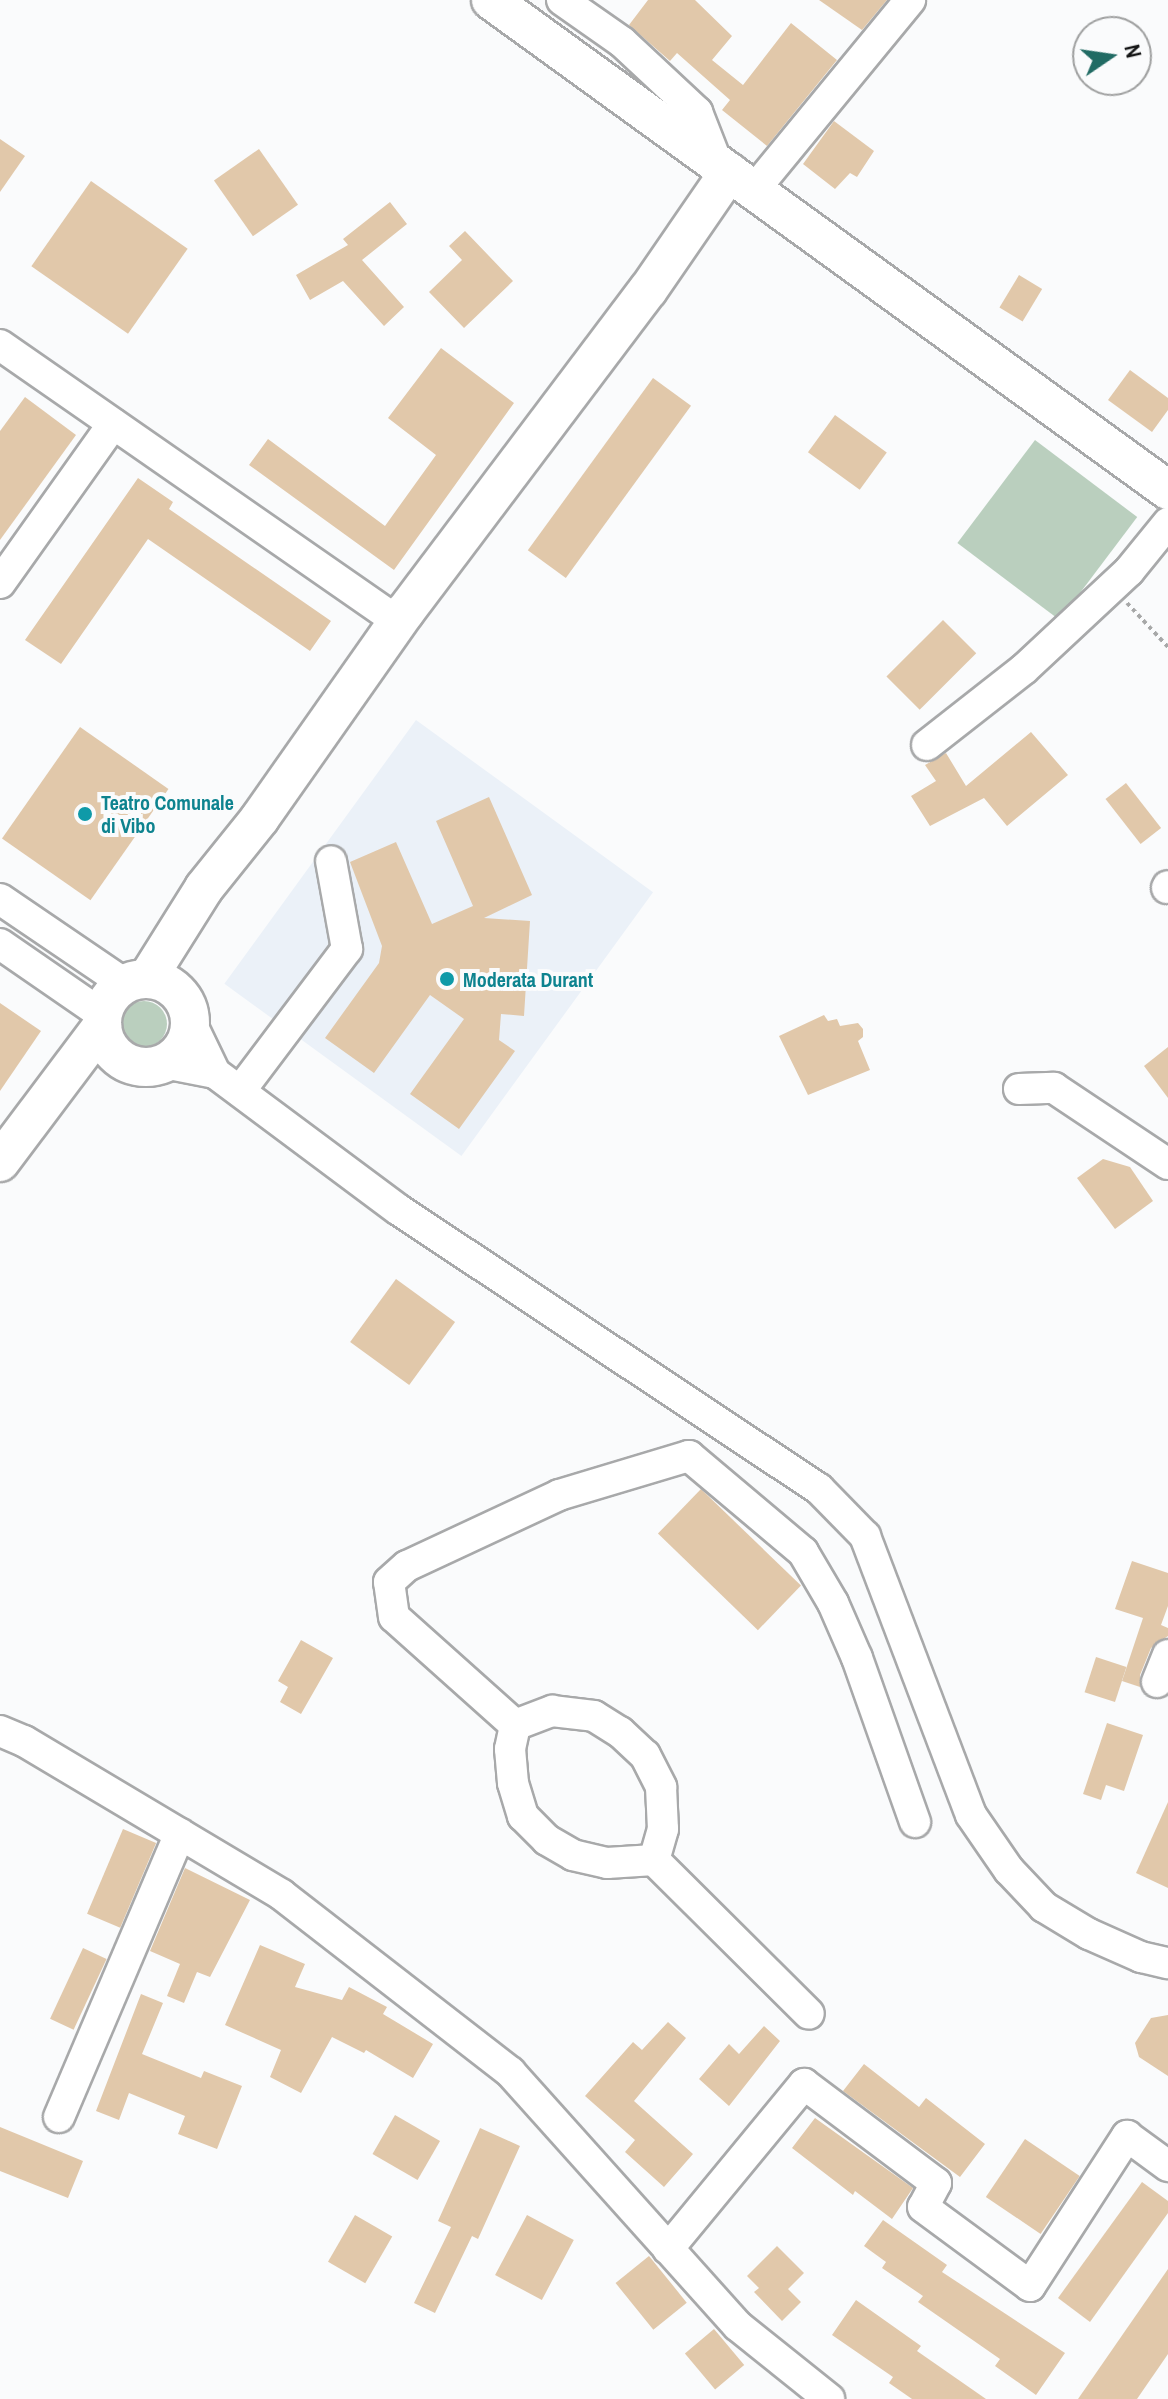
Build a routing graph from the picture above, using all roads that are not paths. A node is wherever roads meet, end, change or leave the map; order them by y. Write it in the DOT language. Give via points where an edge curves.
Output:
graph roads {
  1 [pos="491,0"];
  2 [pos="562,0"];
  3 [pos="910,0"];
  4 [pos="733,175"];
  5 [pos="0,345"];
  6 [pos="113,424"];
  7 [pos="1168,490"];
  8 [pos="1168,523"];
  9 [pos="0,583"];
  10 [pos="398,622"];
  11 [pos="927,745"];
  12 [pos="331,861"];
  13 [pos="204,888"];
  14 [pos="0,899"];
  15 [pos="0,920"];
  16 [pos="0,944"];
  17 [pos="118,1000"];
  18 [pos="187,1012"];
  19 [pos="151,1065"];
  20 [pos="228,1082"];
  21 [pos="1019,1089"];
  22 [pos="40,1112"];
  23 [pos="0,1162"];
  24 [pos="1168,1164"];
  25 [pos="728,1428"];
  26 [pos="689,1456"];
  27 [pos="515,1725"];
  28 [pos="0,1731"];
  29 [pos="915,1822"];
  30 [pos="180,1834"];
  31 [pos="654,1860"];
  32 [pos="1168,1963"];
  33 [pos="809,2014"];
  34 [pos="59,2117"];
  35 [pos="1168,2166"];
  36 [pos="668,2249"];
  37 [pos="829,2399"];
  1 -- 4 [label="main road"];
  2 -- 4 [label="street" via="622,42 697,112"];
  3 -- 4 [label="street"];
  4 -- 7 [label="main road"];
  4 -- 10 [label="main road"];
  5 -- 6 [label="street"];
  6 -- 9 [label="street"];
  6 -- 10 [label="street"];
  8 -- 11 [label="street" via="1112,587 1024,669"];
  10 -- 13 [label="main road"];
  12 -- 20 [label="street" via="347,949"];
  13 -- 17 [label="main road"];
  13 -- 18 [label="main road" via="180,955"];
  14 -- 17 [label="street"];
  15 -- 17 [label="street"];
  16 -- 17 [label="street"];
  17 -- 18 [label="main road" via="173,989"];
  17 -- 19 [label="main road" via="113,1052"];
  17 -- 22 [label="main road"];
  18 -- 19 [label="main road" via="183,1046"];
  18 -- 20 [label="street"];
  19 -- 20 [label="street"];
  19 -- 22 [label="main road" via="86,1078"];
  20 -- 25 [label="street" via="399,1210"];
  21 -- 24 [label="street" via="1054,1088"];
  22 -- 23 [label="main road"];
  25 -- 26 [label="street"];
  25 -- 32 [label="street" via="819,1489 865,1536 971,1815 1009,1870 1044,1907 1089,1934"];
  26 -- 27 [label="street" via="559,1495 407,1566 389,1582 394,1617"];
  26 -- 29 [label="street" via="803,1552 857,1658"];
  27 -- 31 [label="street" via="510,1749 513,1783 523,1816 547,1840 573,1855 607,1863"];
  27 -- 31 [label="street" via="552,1711 594,1716 645,1755 661,1787 663,1829"];
  28 -- 30 [label="street"];
  30 -- 34 [label="street"];
  30 -- 36 [label="street" via="282,1895 510,2072"];
  31 -- 33 [label="street"];
  35 -- 36 [label="street" via="1127,2136 1030,2286 923,2207 936,2183 804,2084"];
  36 -- 37 [label="street" via="738,2326"];
}
